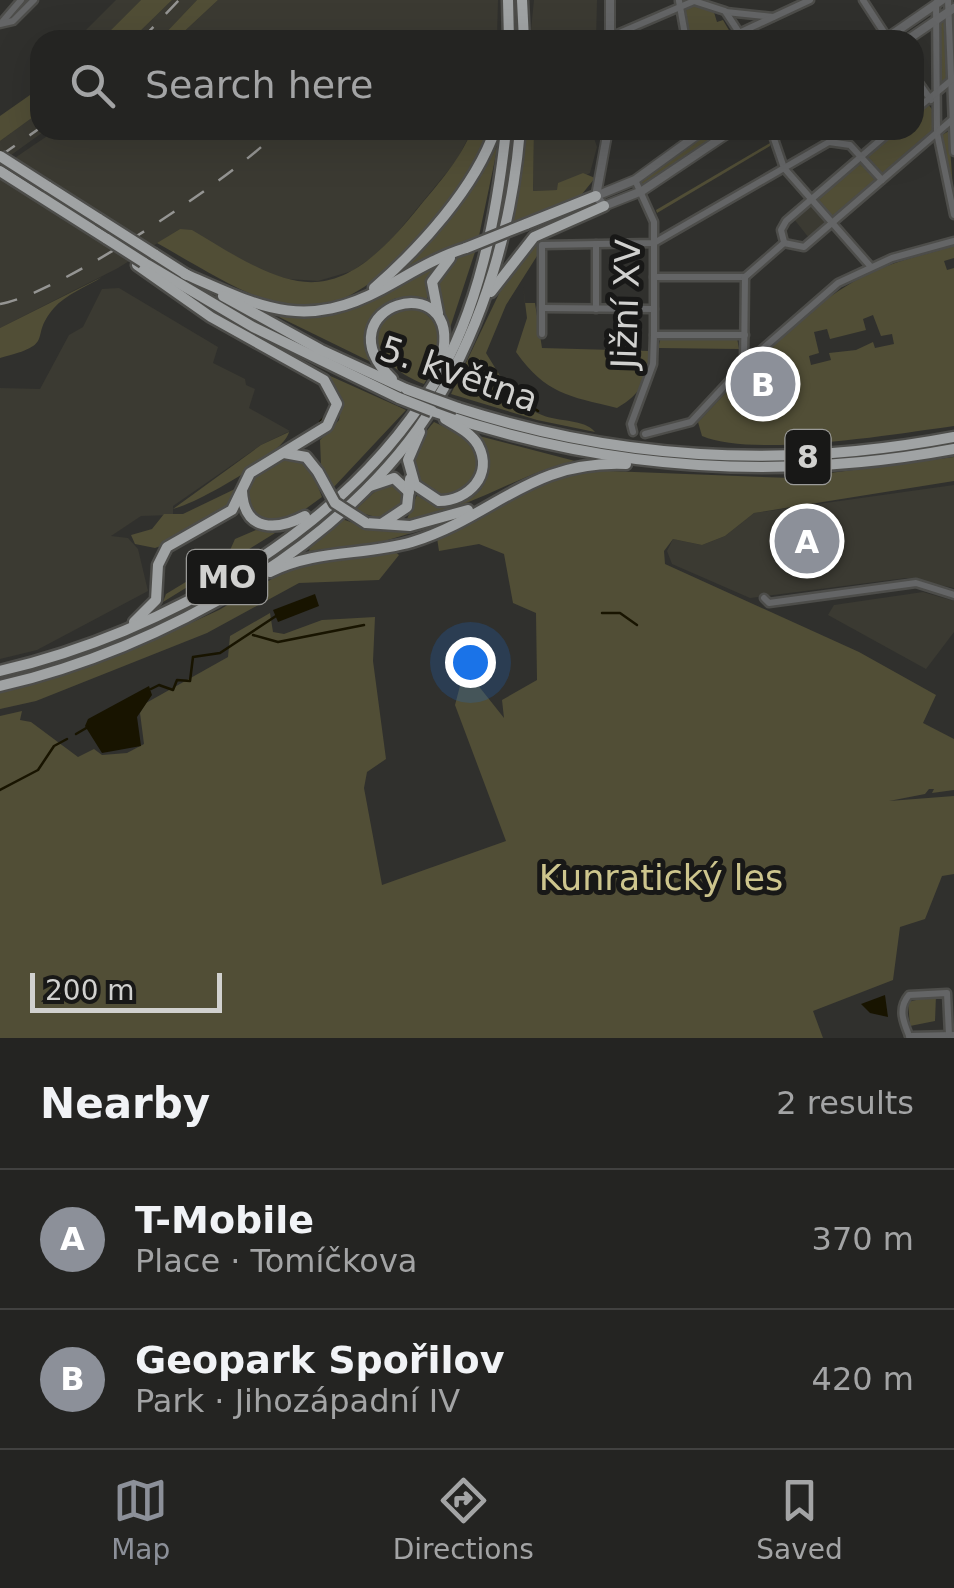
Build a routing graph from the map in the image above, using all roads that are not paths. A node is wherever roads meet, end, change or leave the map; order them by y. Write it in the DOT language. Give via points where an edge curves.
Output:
graph roads {
  1 [pos="21,0"];
  2 [pos="34,0"];
  3 [pos="508,0"];
  4 [pos="522,0"];
  5 [pos="610,0"];
  6 [pos="810,0"];
  7 [pos="863,0"];
  8 [pos="941,1"];
  9 [pos="679,2"];
  10 [pos="951,10"];
  11 [pos="724,11"];
  12 [pos="777,17"];
  13 [pos="936,20"];
  14 [pos="1,24"];
  15 [pos="510,30"];
  16 [pos="524,30"];
  17 [pos="610,30"];
  18 [pos="627,30"];
  19 [pos="684,30"];
  20 [pos="737,30"];
  21 [pos="754,30"];
  22 [pos="881,30"];
  23 [pos="900,30"];
  24 [pos="922,30"];
  25 [pos="952,79"];
  26 [pos="924,90"];
  27 [pos="938,92"];
  28 [pos="930,98"];
  29 [pos="924,103"];
  30 [pos="937,109"];
  31 [pos="953,122"];
  32 [pos="937,133"];
  33 [pos="491,140"];
  34 [pos="504,140"];
  35 [pos="518,140"];
  36 [pos="607,140"];
  37 [pos="690,140"];
  38 [pos="718,140"];
  39 [pos="774,140"];
  40 [pos="881,140"];
  41 [pos="954,152"];
  42 [pos="0,156"];
  43 [pos="861,157"];
  44 [pos="784,168"];
  45 [pos="0,171"];
  46 [pos="601,177"];
  47 [pos="635,180"];
  48 [pos="882,180"];
  49 [pos="615,188"];
  50 [pos="642,191"];
  51 [pos="812,198"];
  52 [pos="600,201"];
  53 [pos="954,215"];
  54 [pos="832,223"];
  55 [pos="954,241"];
  56 [pos="654,243"];
  57 [pos="784,243"];
  58 [pos="596,244"];
  59 [pos="466,248"];
  60 [pos="140,263"];
  61 [pos="871,267"];
  62 [pos="185,274"];
  63 [pos="654,277"];
  64 [pos="745,277"];
  65 [pos="358,302"];
  66 [pos="482,305"];
  67 [pos="542,308"];
  68 [pos="596,309"];
  69 [pos="654,309"];
  70 [pos="440,318"];
  71 [pos="542,334"];
  72 [pos="654,334"];
  73 [pos="745,335"];
  74 [pos="744,366"];
  75 [pos="435,382"];
  76 [pos="403,393"];
  77 [pos="432,409"];
  78 [pos="453,416"];
  79 [pos="633,432"];
  80 [pos="645,434"];
  81 [pos="954,437"];
  82 [pos="308,438"];
  83 [pos="954,449"];
  84 [pos="283,452"];
  85 [pos="687,467"];
  86 [pos="318,472"];
  87 [pos="409,474"];
  88 [pos="242,485"];
  89 [pos="360,492"];
  90 [pos="410,498"];
  91 [pos="492,501"];
  92 [pos="323,507"];
  93 [pos="369,524"];
  94 [pos="238,588"];
  95 [pos="954,595"];
  96 [pos="764,598"];
  97 [pos="122,632"];
  98 [pos="0,671"];
  99 [pos="0,686"];
  100 [pos="951,1035"];
  101 [pos="910,1037"];
  1 -- 14 [label="street"];
  2 -- 14 [label="street"];
  3 -- 15 [label="highway"];
  4 -- 16 [label="highway"];
  5 -- 17 [label="street"];
  6 -- 12 [label="street"];
  7 -- 22 [label="street"];
  8 -- 10 [label="street"];
  8 -- 13 [label="street"];
  8 -- 23 [label="street"];
  9 -- 11 [label="street"];
  9 -- 18 [label="street"];
  9 -- 19 [label="street"];
  10 -- 13 [label="street"];
  10 -- 25 [label="street"];
  11 -- 12 [label="street"];
  11 -- 20 [label="street"];
  12 -- 21 [label="street"];
  13 -- 24 [label="street"];
  13 -- 27 [label="street"];
  25 -- 27 [label="street"];
  25 -- 31 [label="street"];
  26 -- 28 [label="street"];
  27 -- 28 [label="street"];
  27 -- 30 [label="street"];
  28 -- 29 [label="street"];
  28 -- 30 [label="street"];
  30 -- 32 [label="street"];
  31 -- 32 [label="street"];
  31 -- 41 [label="street"];
  32 -- 48 [label="street"];
  32 -- 53 [label="street"];
  33 -- 65 [label="highway" via="448,207"];
  34 -- 75 [label="highway, MO" via="480,268"];
  35 -- 66 [label="highway, MO" via="503,234"];
  36 -- 46 [label="street"];
  37 -- 47 [label="street"];
  38 -- 50 [label="street"];
  39 -- 44 [label="street"];
  40 -- 43 [label="street"];
  42 -- 62 [label="highway, 5. května / 8, bridge"];
  43 -- 44 [label="street" via="837,141"];
  43 -- 48 [label="street"];
  43 -- 51 [label="street"];
  44 -- 51 [label="street"];
  44 -- 56 [label="street"];
  45 -- 60 [label="highway, bridge"];
  46 -- 49 [label="street"];
  46 -- 52 [label="street"];
  47 -- 49 [label="street"];
  47 -- 50 [label="street, Jižní XV"];
  48 -- 54 [label="street"];
  49 -- 52 [label="street"];
  50 -- 52 [label="street"];
  50 -- 56 [label="street, Jižní XV"];
  51 -- 54 [label="street"];
  51 -- 57 [label="street" via="782,225"];
  52 -- 59 [label="highway, bridge"];
  52 -- 66 [label="highway" via="529,242"];
  54 -- 57 [label="street" via="804,247"];
  54 -- 61 [label="street"];
  55 -- 61 [label="street"];
  56 -- 58 [label="street"];
  56 -- 63 [label="street, Jižní XV"];
  57 -- 64 [label="street"];
  58 -- 67 [label="street" via="542,245"];
  58 -- 68 [label="street"];
  59 -- 65 [label="highway"];
  59 -- 70 [label="highway" via="434,277 432,298"];
  60 -- 76 [label="highway, 5. května / 8" via="277,339"];
  60 -- 82 [label="highway" via="190,304 328,384 337,401 335,416"];
  61 -- 74 [label="street" via="838,284"];
  62 -- 65 [label="highway" via="253,304 291,312"];
  62 -- 76 [label="highway, 5. května / 8"];
  63 -- 64 [label="street"];
  63 -- 69 [label="street, Jižní XV"];
  64 -- 73 [label="street"];
  66 -- 77 [label="highway, MO"];
  67 -- 68 [label="street"];
  67 -- 71 [label="street"];
  68 -- 69 [label="street"];
  69 -- 72 [label="street, Jižní XV"];
  70 -- 75 [label="highway" via="446,338"];
  70 -- 76 [label="highway" via="425,305 405,302 375,322 375,357"];
  72 -- 73 [label="street"];
  72 -- 79 [label="street, Jižní XV" via="653,364"];
  73 -- 74 [label="street"];
  74 -- 80 [label="street" via="691,422"];
  75 -- 92 [label="highway, MO" via="390,443"];
  76 -- 77 [label="highway, 5. května / 8, bridge"];
  76 -- 78 [label="highway, 5. května / 8, bridge"];
  77 -- 78 [label="highway, 5. května / 8"];
  77 -- 87 [label="highway" via="410,452"];
  77 -- 89 [label="highway, MO"];
  78 -- 81 [label="highway, 5. května / 8" via="712,457 832,455"];
  78 -- 85 [label="highway, 5. května / 8" via="569,449"];
  78 -- 87 [label="highway" via="480,450 482,470 473,488 439,500 422,494"];
  82 -- 84 [label="highway"];
  82 -- 86 [label="highway"];
  83 -- 85 [label="highway, 5. května / 8" via="810,468"];
  84 -- 86 [label="highway" via="306,457"];
  84 -- 88 [label="highway" via="255,468"];
  85 -- 91 [label="highway" via="570,467"];
  86 -- 93 [label="highway, bridge" via="335,503"];
  87 -- 90 [label="highway"];
  88 -- 92 [label="highway" via="247,513 265,526 284,526"];
  88 -- 97 [label="highway" via="229,512 167,547 154,604"];
  89 -- 90 [label="highway" via="394,478"];
  89 -- 94 [label="highway, MO"];
  90 -- 93 [label="highway" via="396,518"];
  91 -- 93 [label="highway" via="431,522"];
  91 -- 94 [label="highway" via="411,542 311,555"];
  92 -- 97 [label="highway, MO" via="234,573"];
  94 -- 99 [label="highway, MO" via="126,646"];
  95 -- 96 [label="street" via="916,583"];
  97 -- 98 [label="highway, MO"];
  100 -- 101 [label="street"];
  100 -- 101 [label="street" via="947,993 909,995 901,1011"];
}
